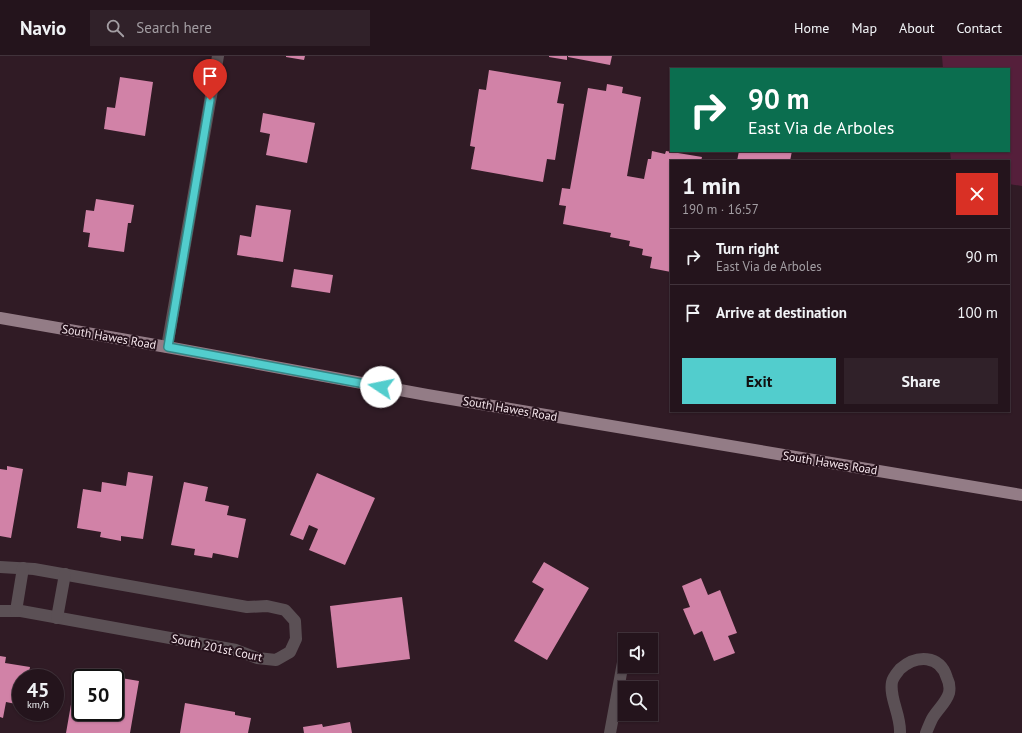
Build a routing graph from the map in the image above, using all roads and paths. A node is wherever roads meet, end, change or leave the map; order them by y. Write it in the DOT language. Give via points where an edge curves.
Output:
graph roads {
  1 [pos="218,56"];
  2 [pos="0,318"];
  3 [pos="168,347"];
  4 [pos="1022,495"];
  5 [pos="0,567"];
  6 [pos="23,568"];
  7 [pos="65,574"];
  8 [pos="0,611"];
  9 [pos="16,611"];
  10 [pos="57,618"];
  11 [pos="621,673"];
  12 [pos="610,733"];
  13 [pos="900,733"];
  14 [pos="926,733"];
  1 -- 3 [label="street"];
  2 -- 3 [label="main road, South Hawes Road"];
  3 -- 4 [label="main road, South Hawes Road" via="448,399"];
  5 -- 6 [label="street, South 201st Court"];
  6 -- 7 [label="street, South 201st Court"];
  6 -- 9 [label="street"];
  7 -- 10 [label="street"];
  7 -- 10 [label="street, South 201st Court" via="247,607 267,606 285,610 295,621 296,639 290,652 276,660 257,658 236,650"];
  8 -- 9 [label="street, South 201st Court"];
  9 -- 10 [label="street, South 201st Court"];
  11 -- 12 [label="street"];
  13 -- 14 [label="street" via="899,718 891,690 892,680 904,666 920,659 942,666 949,682 949,692"];
}
